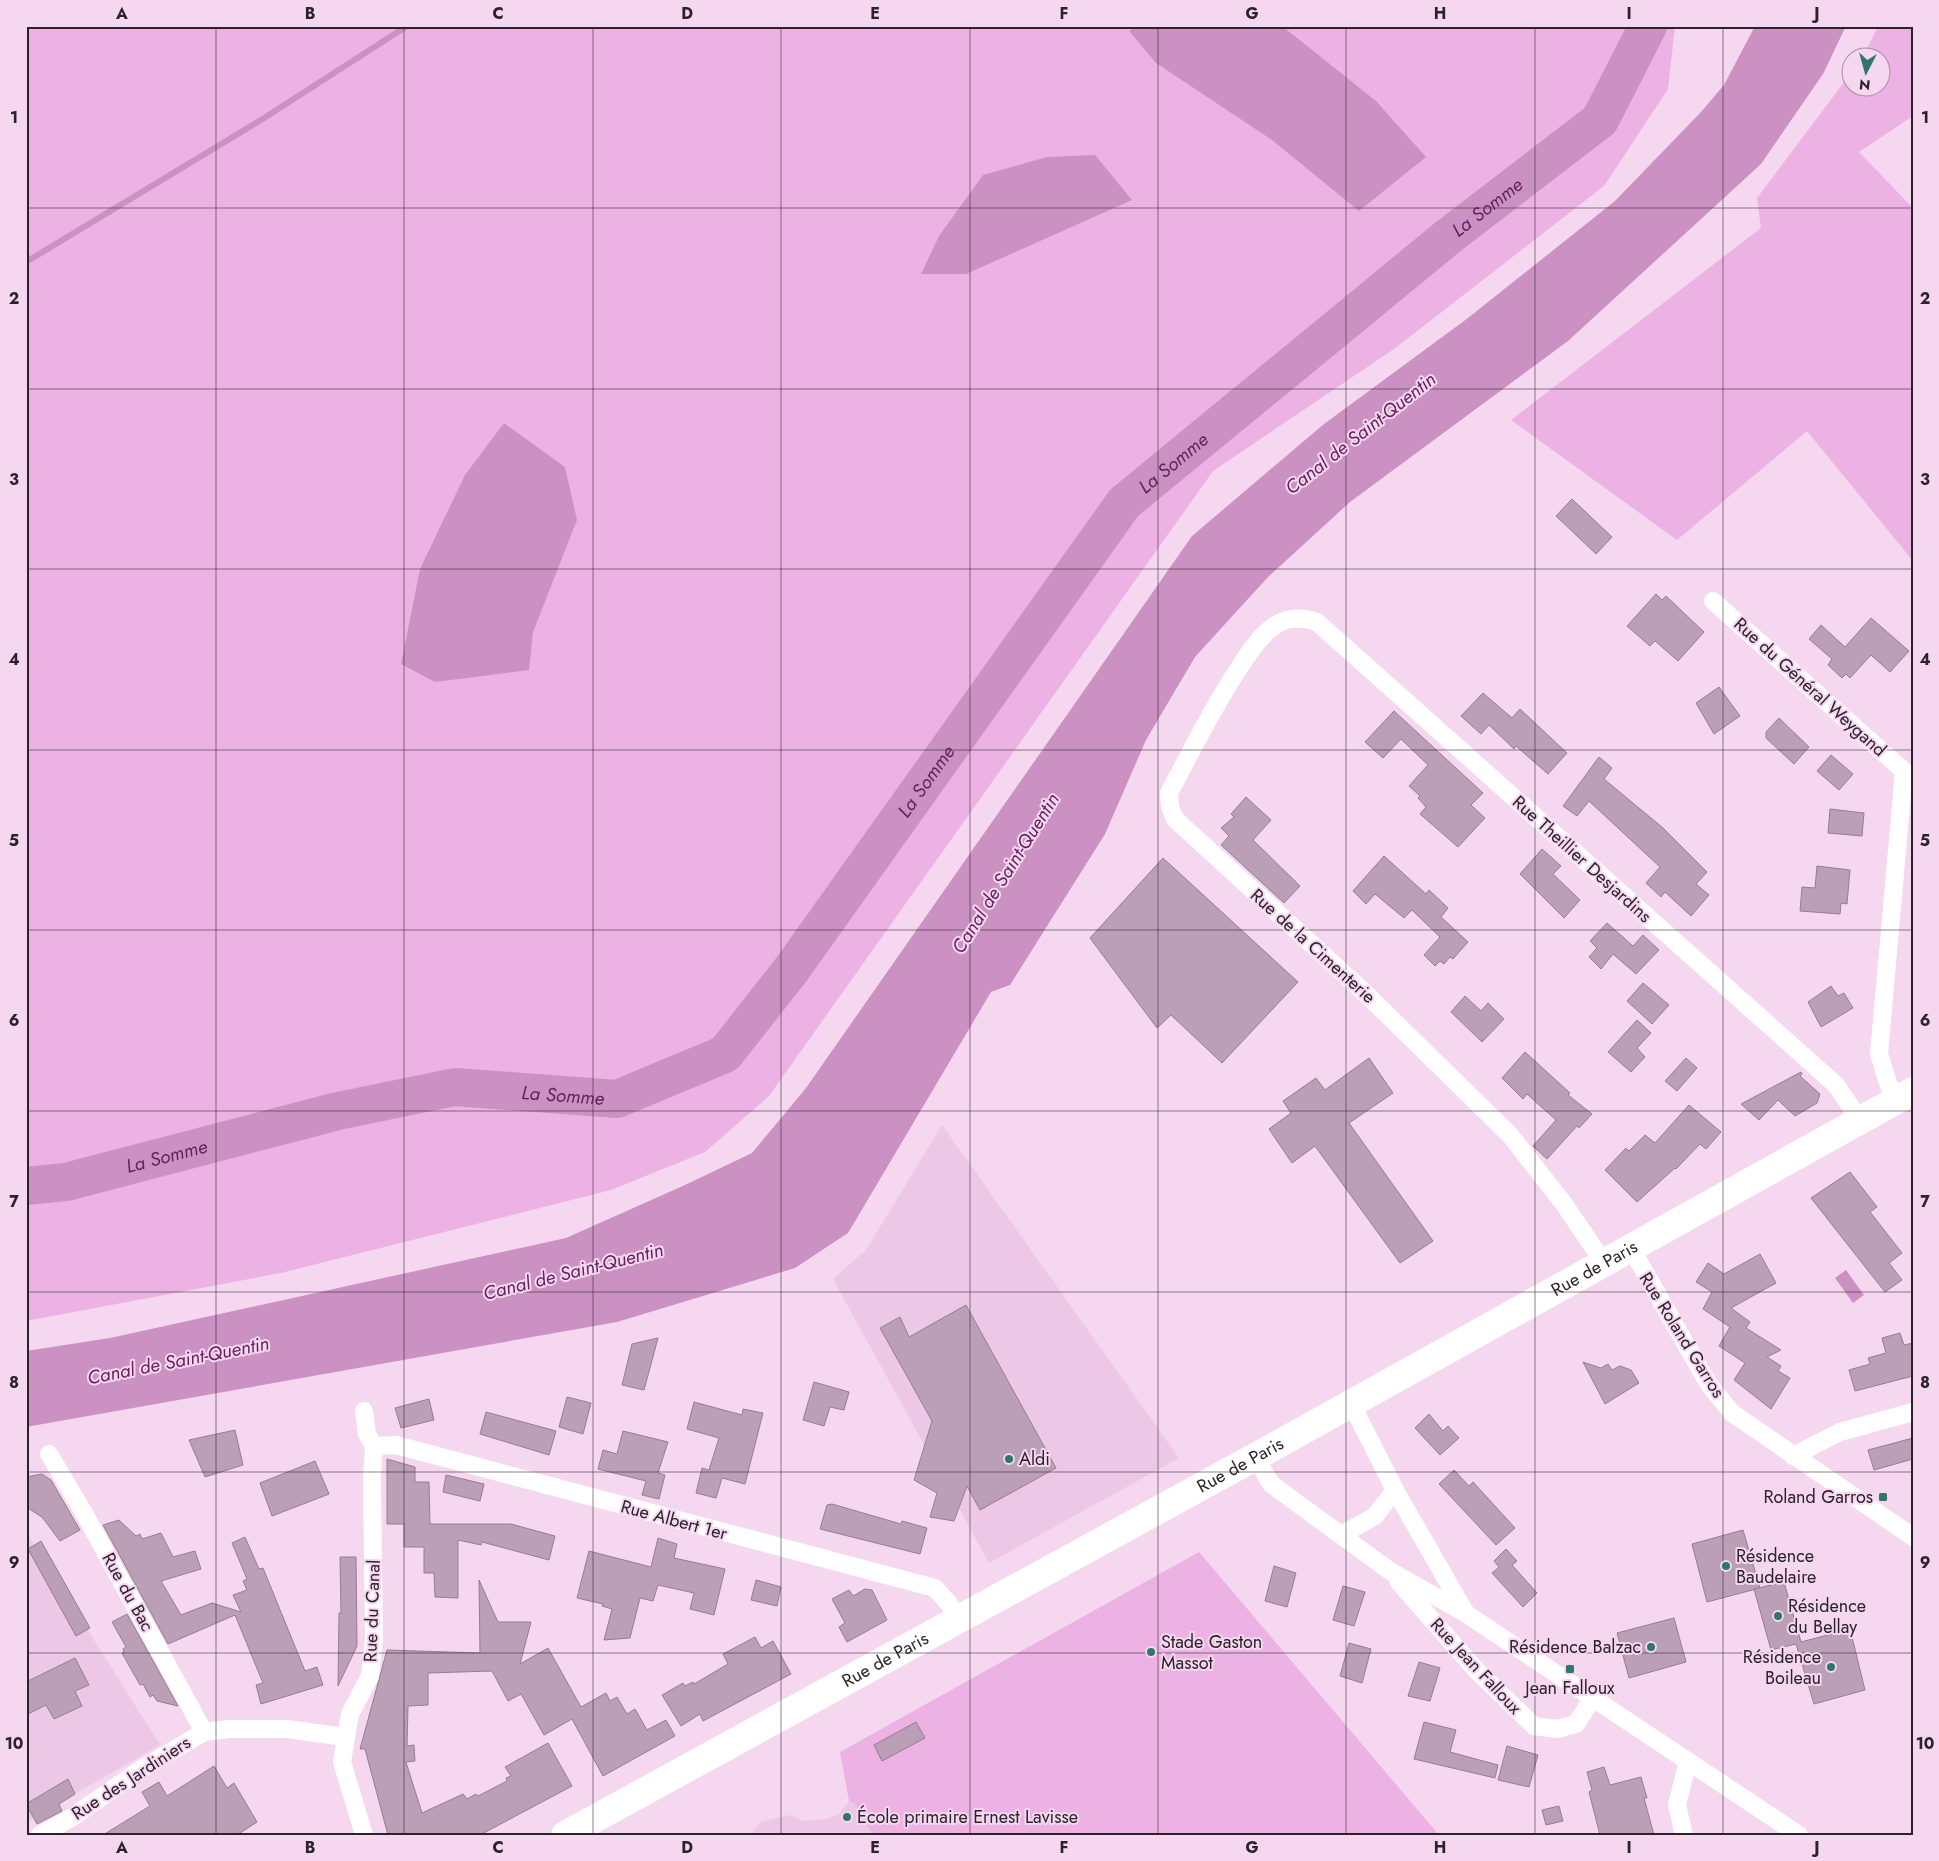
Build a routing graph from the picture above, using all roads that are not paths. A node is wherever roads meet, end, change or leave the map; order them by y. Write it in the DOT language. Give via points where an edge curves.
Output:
graph roads {
  1 [pos="1713,601"];
  2 [pos="1292,618"];
  3 [pos="1905,1095"];
  4 [pos="1859,1119"];
  5 [pos="1631,1248"];
  6 [pos="1604,1263"];
  7 [pos="1351,1403"];
  8 [pos="364,1411"];
  9 [pos="1913,1412"];
  10 [pos="374,1446"];
  11 [pos="49,1454"];
  12 [pos="1793,1456"];
  13 [pos="1255,1457"];
  14 [pos="1395,1490"];
  15 [pos="1341,1535"];
  16 [pos="1913,1537"];
  17 [pos="1390,1571"];
  18 [pos="1465,1613"];
  19 [pos="957,1622"];
  20 [pos="1593,1698"];
  21 [pos="204,1732"];
  22 [pos="345,1737"];
  23 [pos="1688,1761"];
  24 [pos="40,1835"];
  25 [pos="364,1835"];
  26 [pos="565,1835"];
  27 [pos="1684,1835"];
  28 [pos="1799,1835"];
  1 -- 3 [label="street, Rue du Général Weygand" via="1904,771 1879,1054 1889,1086"];
  2 -- 4 [label="street, Rue Theillier Desjardins" via="1317,622 1836,1085"];
  2 -- 6 [label="street, Rue de la Cimenterie" via="1274,626 1255,645 1225,688 1169,793 1176,819 1366,994 1510,1136 1574,1218"];
  3 -- 4 [label="main road, Rue de Paris"];
  4 -- 5 [label="main road, Rue de Paris"];
  5 -- 6 [label="main road, Rue de Paris"];
  5 -- 12 [label="street, Rue Roland Garros" via="1708,1384 1732,1413"];
  6 -- 7 [label="main road, Rue de Paris"];
  7 -- 13 [label="main road, Rue de Paris"];
  7 -- 14 [label="street, Rue Jean Falloux"];
  8 -- 10 [label="street, Rue du Canal" via="367,1434"];
  9 -- 12 [label="street" via="1840,1432"];
  10 -- 19 [label="street, Rue Albert 1er" via="396,1445 935,1588 950,1605"];
  10 -- 22 [label="street, Rue du Canal" via="374,1639 370,1676 350,1714"];
  11 -- 21 [label="street, Rue du Bac"];
  12 -- 16 [label="street, Rue Roland Garros"];
  13 -- 15 [label="street, Rue Jean Falloux" via="1271,1484"];
  13 -- 19 [label="main road, Rue de Paris"];
  14 -- 15 [label="street" via="1376,1516"];
  14 -- 18 [label="street, Rue Jean Falloux"];
  15 -- 17 [label="street, Rue Jean Falloux"];
  17 -- 18 [label="street, Rue Jean Falloux"];
  17 -- 20 [label="street, Rue Jean Falloux" via="1476,1670 1534,1726 1557,1729 1576,1724"];
  18 -- 20 [label="street, Rue Jean Falloux"];
  19 -- 26 [label="main road, Rue de Paris" via="784,1713"];
  20 -- 23 [label="street, Rue Jean Falloux"];
  21 -- 22 [label="street, Rue des Jardiniers" via="287,1729"];
  21 -- 24 [label="street, Rue des Jardiniers"];
  22 -- 25 [label="street, Rue du Canal" via="342,1762"];
  23 -- 27 [label="street" via="1677,1805"];
  23 -- 28 [label="street, Rue Jean Falloux"];
}
